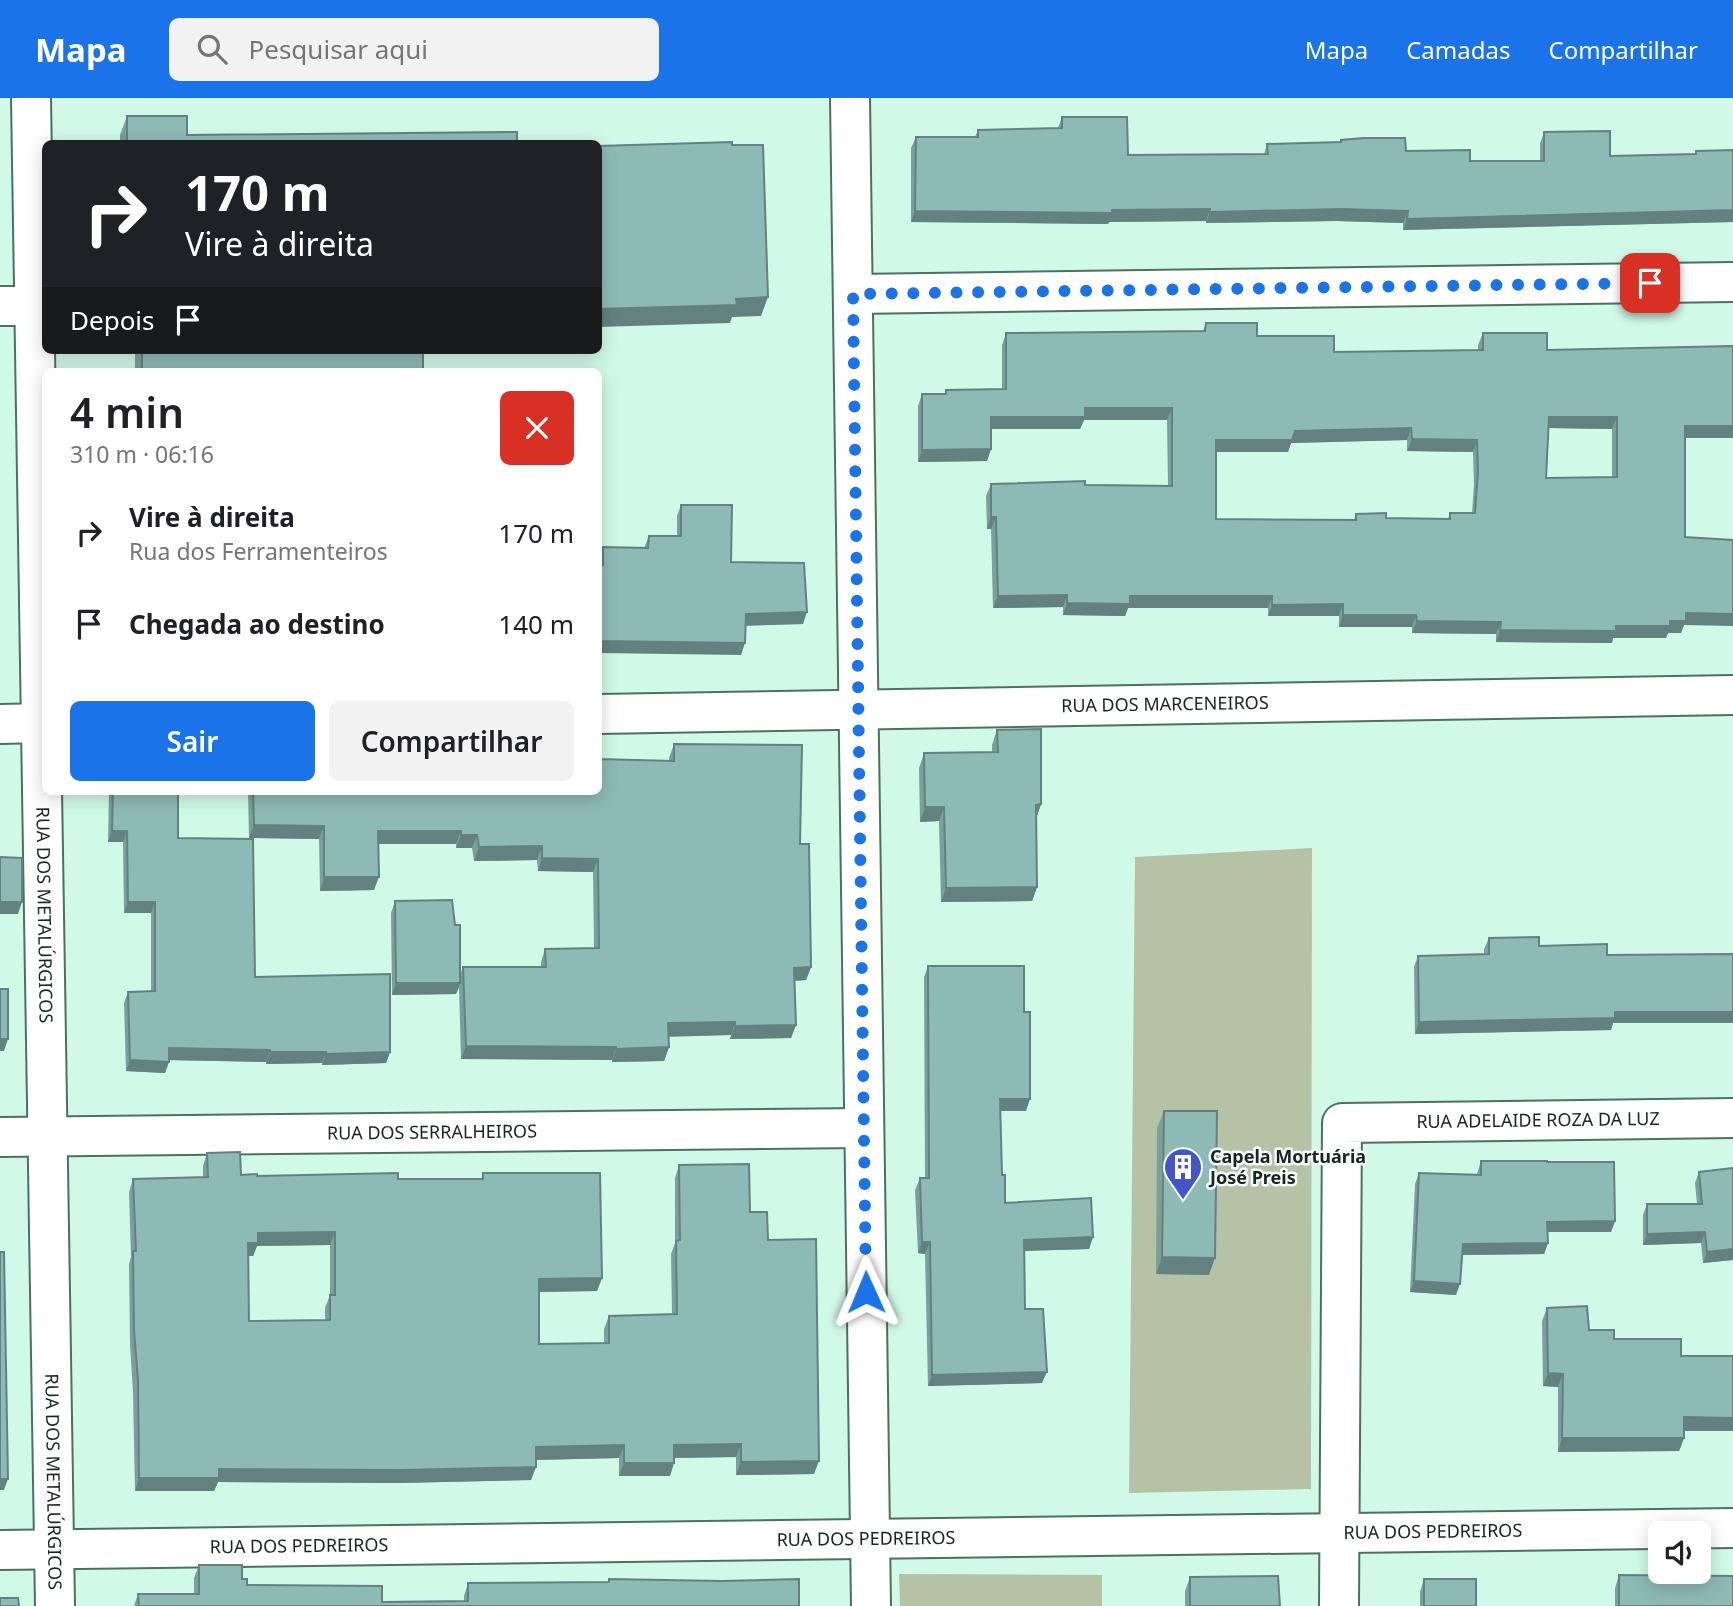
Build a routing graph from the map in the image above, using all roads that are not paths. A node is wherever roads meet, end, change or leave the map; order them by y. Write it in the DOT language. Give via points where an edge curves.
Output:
graph roads {
  1 [pos="31,98"];
  2 [pos="850,98"];
  3 [pos="1733,282"];
  4 [pos="853,294"];
  5 [pos="17,306"];
  6 [pos="1733,695"];
  7 [pos="42,707"];
  8 [pos="859,709"];
  9 [pos="602,714"];
  10 [pos="42,723"];
  11 [pos="0,724"];
  12 [pos="44,795"];
  13 [pos="1733,1118"];
  14 [pos="864,1128"];
  15 [pos="0,1137"];
  16 [pos="47,1137"];
  17 [pos="1733,1528"];
  18 [pos="1340,1534"];
  19 [pos="870,1539"];
  20 [pos="54,1549"];
  21 [pos="0,1550"];
  22 [pos="55,1606"];
  23 [pos="871,1606"];
  24 [pos="1339,1606"];
  1 -- 5 [label="street, RUA DOS METALÚRGICOS"];
  2 -- 4 [label="street"];
  3 -- 4 [label="street"];
  4 -- 8 [label="street"];
  5 -- 7 [label="street, RUA DOS METALÚRGICOS"];
  6 -- 8 [label="street, RUA DOS MARCENEIROS"];
  8 -- 9 [label="street, RUA DOS MARCENEIROS"];
  8 -- 14 [label="street"];
  10 -- 11 [label="street"];
  12 -- 16 [label="street, RUA DOS METALÚRGICOS"];
  13 -- 18 [label="street, RUA ADELAIDE ROZA DA LUZ" via="1342,1123"];
  14 -- 16 [label="street, RUA DOS SERRALHEIROS"];
  14 -- 19 [label="street"];
  15 -- 16 [label="street, RUA DOS SERRALHEIROS"];
  16 -- 20 [label="street, RUA DOS METALÚRGICOS"];
  17 -- 18 [label="street, RUA DOS PEDREIROS"];
  18 -- 19 [label="street, RUA DOS PEDREIROS"];
  18 -- 24 [label="street"];
  19 -- 20 [label="street, RUA DOS PEDREIROS"];
  19 -- 23 [label="street"];
  20 -- 21 [label="street, RUA DOS PEDREIROS"];
  20 -- 22 [label="street, RUA DOS METALÚRGICOS"];
}
